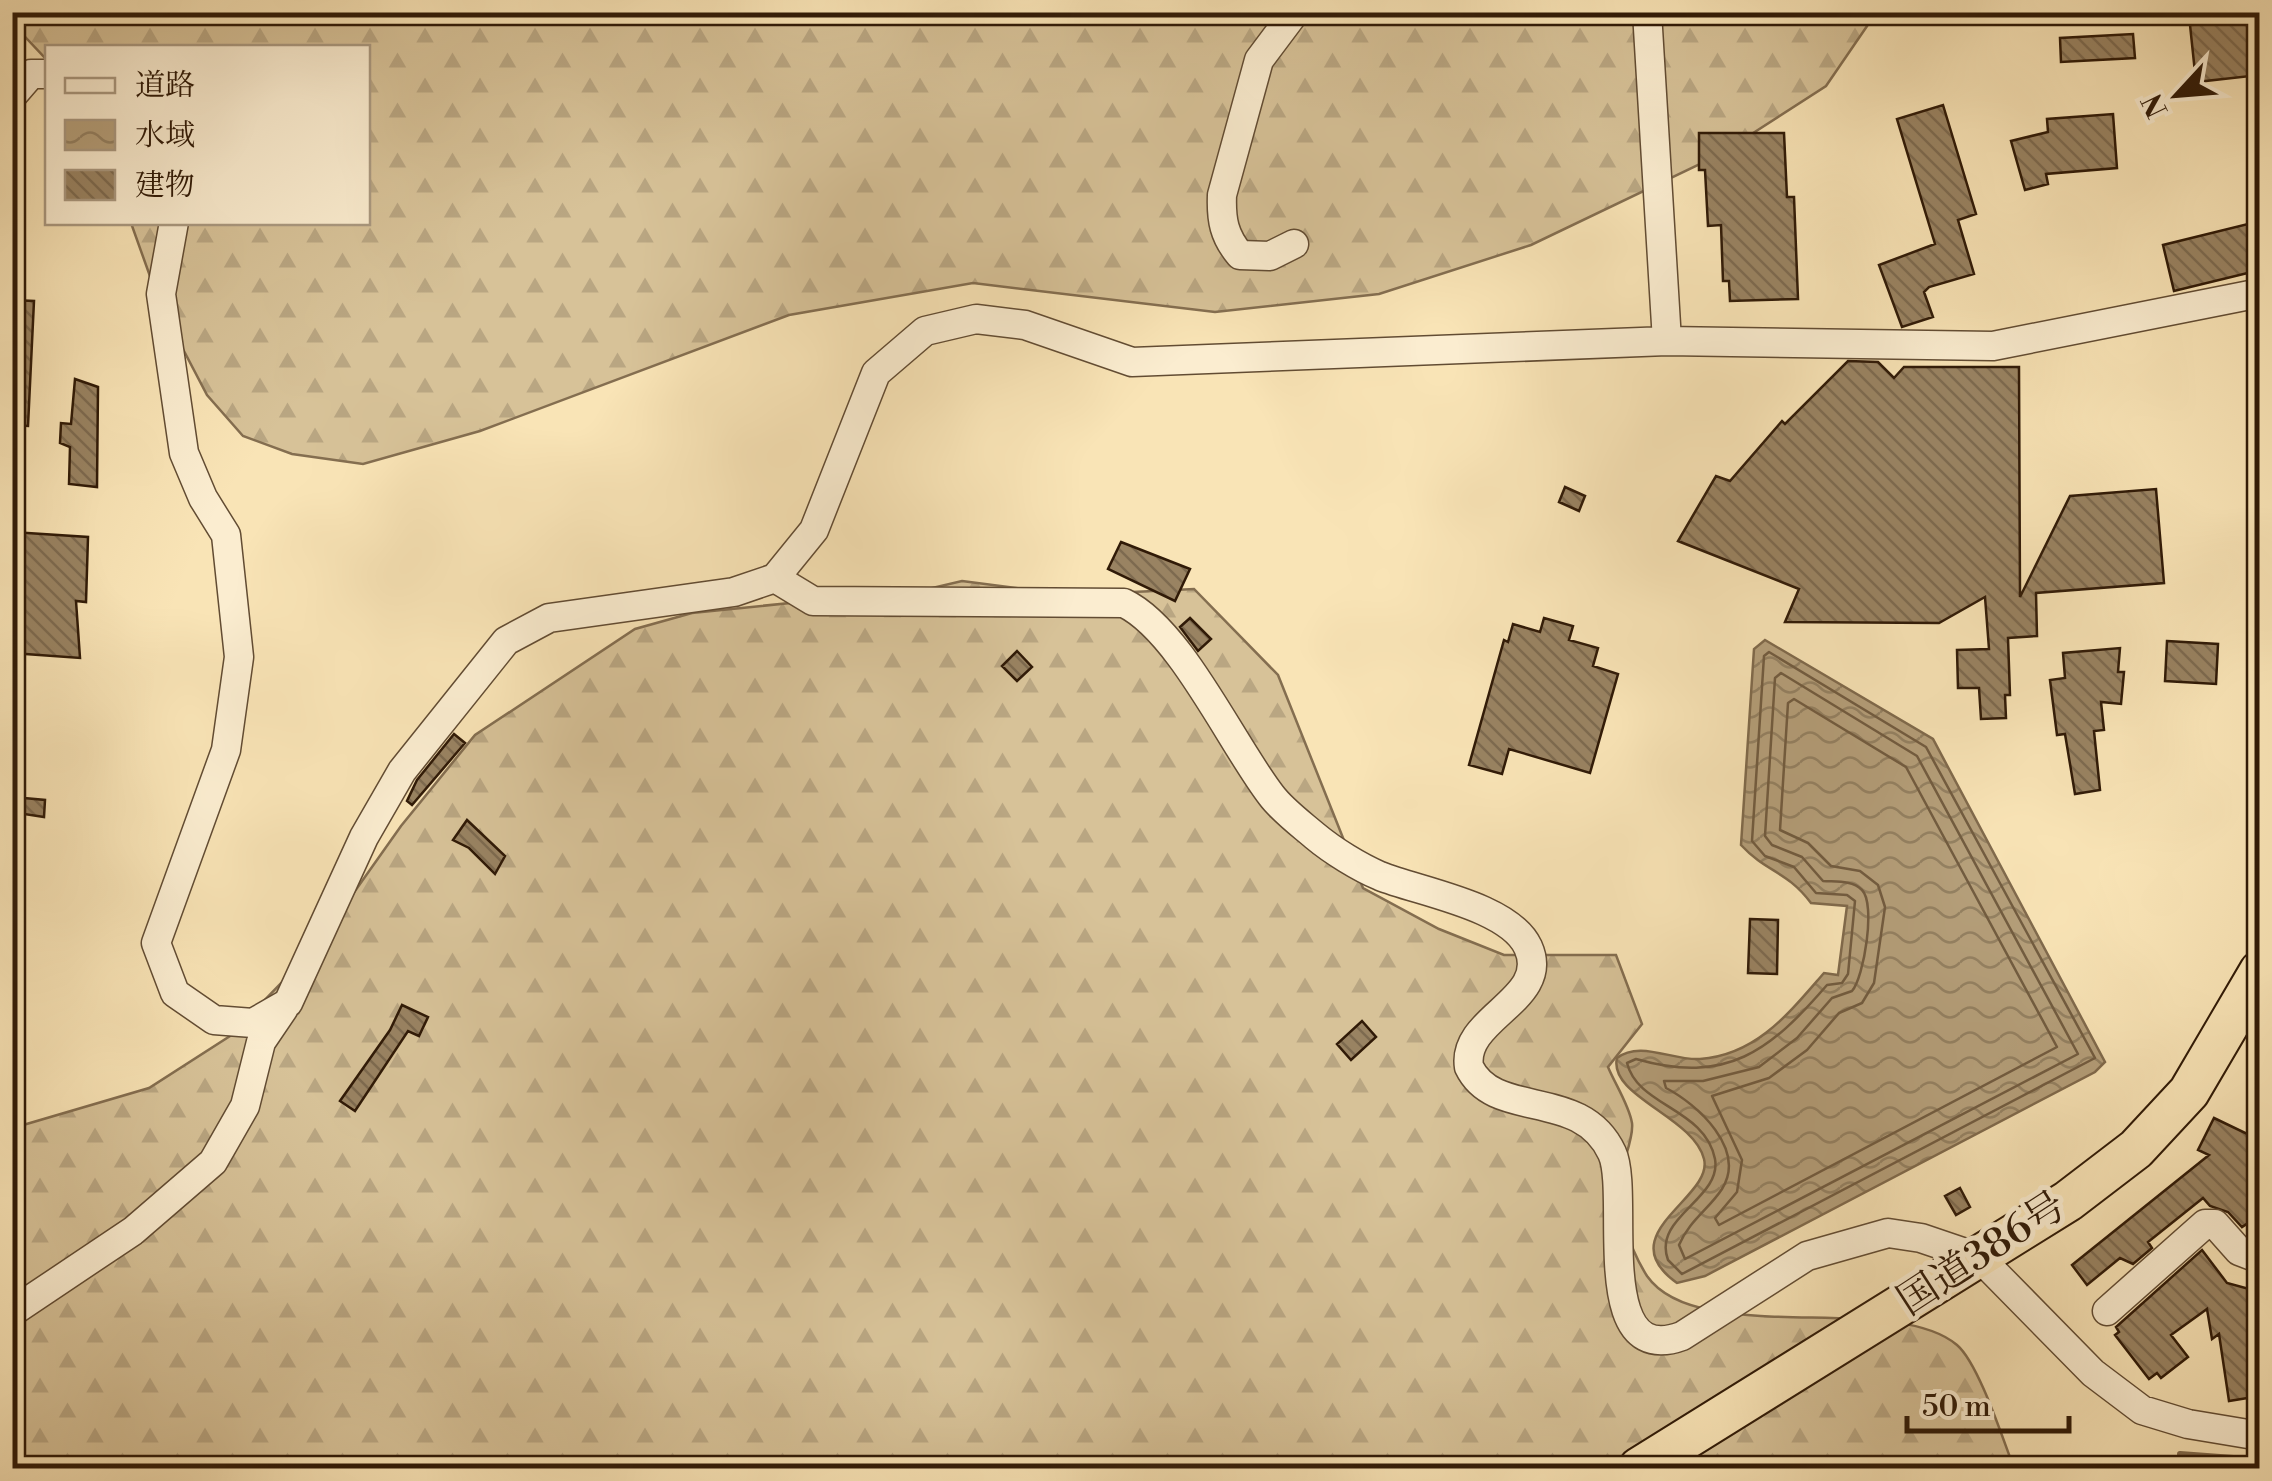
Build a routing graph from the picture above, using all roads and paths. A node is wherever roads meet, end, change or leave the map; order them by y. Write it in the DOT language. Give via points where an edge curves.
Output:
graph roads {
  1 [pos="1295,12"];
  2 [pos="1648,12"];
  3 [pos="45,74"];
  4 [pos="12,96"];
  5 [pos="173,225"];
  6 [pos="1294,244"];
  7 [pos="2260,293"];
  8 [pos="1667,341"];
  9 [pos="775,578"];
  10 [pos="2260,971"];
  11 [pos="288,1003"];
  12 [pos="1980,1258"];
  13 [pos="2260,1259"];
  14 [pos="2108,1311"];
  15 [pos="12,1312"];
  16 [pos="2260,1436"];
  17 [pos="1639,1468"];
  1 -- 6 [label="street" via="1259,60 1221,216 1240,256 1270,256"];
  2 -- 8 [label="street"];
  3 -- 4 [label="street" via="31,74"];
  5 -- 11 [label="street" via="161,294 184,453 226,534 239,657 226,750 156,942 175,993 214,1020 253,1023"];
  7 -- 8 [label="street" via="1993,346"];
  8 -- 9 [label="street" via="1132,362 1025,325 976,319 925,332 876,374 814,530"];
  9 -- 11 [label="street" via="734,592 549,618 506,641 402,771"];
  9 -- 12 [label="street" via="813,602 1124,603 1162,633 1273,798 1319,839 1376,874 1512,926 1526,943 1532,968 1525,987 1471,1042 1469,1067 1484,1087 1577,1114 1605,1140 1617,1165 1623,1305 1642,1334 1658,1340 1682,1336 1806,1256 1852,1240 1888,1233"];
  10 -- 12 [label="highway, 国道386号" via="2189,1092 2136,1149"];
  11 -- 15 [label="street" via="261,1042 245,1106 214,1162 134,1231"];
  12 -- 16 [label="street" via="2093,1373 2142,1410"];
  12 -- 17 [label="highway, 国道386号"];
  13 -- 14 [label="street" via="2205,1224"];
}
